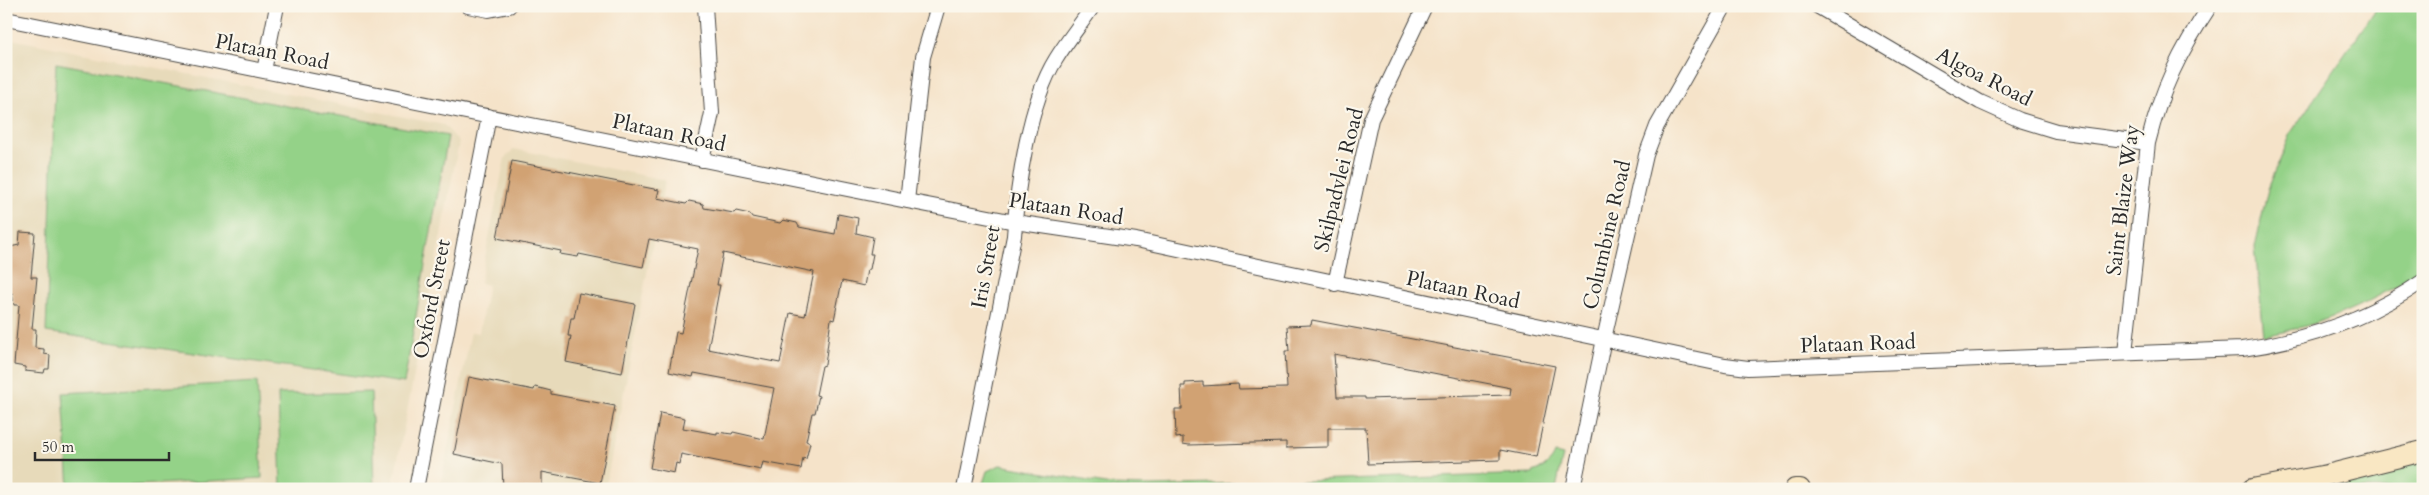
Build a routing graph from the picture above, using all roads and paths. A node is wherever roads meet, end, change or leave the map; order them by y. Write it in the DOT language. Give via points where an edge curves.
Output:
graph roads {
  1 [pos="277,6"];
  2 [pos="468,6"];
  3 [pos="509,6"];
  4 [pos="705,6"];
  5 [pos="938,6"];
  6 [pos="1093,6"];
  7 [pos="1425,6"];
  8 [pos="1725,6"];
  9 [pos="1817,6"];
  10 [pos="2210,6"];
  11 [pos="6,20"];
  12 [pos="264,71"];
  13 [pos="489,116"];
  14 [pos="2148,143"];
  15 [pos="702,160"];
  16 [pos="907,201"];
  17 [pos="1015,222"];
  18 [pos="2423,281"];
  19 [pos="1336,284"];
  20 [pos="1604,339"];
  21 [pos="2125,353"];
  22 [pos="2423,451"];
  23 [pos="416,489"];
  24 [pos="964,489"];
  25 [pos="1573,489"];
  26 [pos="1795,489"];
  27 [pos="1800,489"];
  28 [pos="2252,489"];
  1 -- 12 [label="street"];
  2 -- 3 [label="street" via="489,10"];
  4 -- 15 [label="street" via="712,113"];
  5 -- 16 [label="street" via="923,57"];
  6 -- 17 [label="street, Iris Street" via="1056,60 1039,96"];
  7 -- 19 [label="street, Skilpadvlei Road" via="1371,119"];
  8 -- 20 [label="street, Columbine Road" via="1657,126 1646,155"];
  9 -- 14 [label="street, Algoa Road" via="1980,102 2020,120 2056,131"];
  10 -- 14 [label="street, Saint Blaize Way" via="2172,69"];
  11 -- 12 [label="street, Plataan Road"];
  12 -- 13 [label="street, Plataan Road"];
  13 -- 15 [label="street, Plataan Road"];
  13 -- 23 [label="street, Oxford Street"];
  14 -- 21 [label="street, Saint Blaize Way"];
  15 -- 16 [label="street, Plataan Road"];
  16 -- 17 [label="street, Plataan Road"];
  17 -- 19 [label="street, Plataan Road" via="1136,240"];
  17 -- 24 [label="street, Iris Street"];
  18 -- 21 [label="street, Plataan Road" via="2358,318 2286,342 2242,349"];
  19 -- 20 [label="street, Plataan Road"];
  20 -- 21 [label="street, Plataan Road" via="1725,365 1760,368"];
  20 -- 25 [label="street, Columbine Road"];
  22 -- 28 [label="main road" via="2328,476"];
  26 -- 27 [label="main road"];
}
